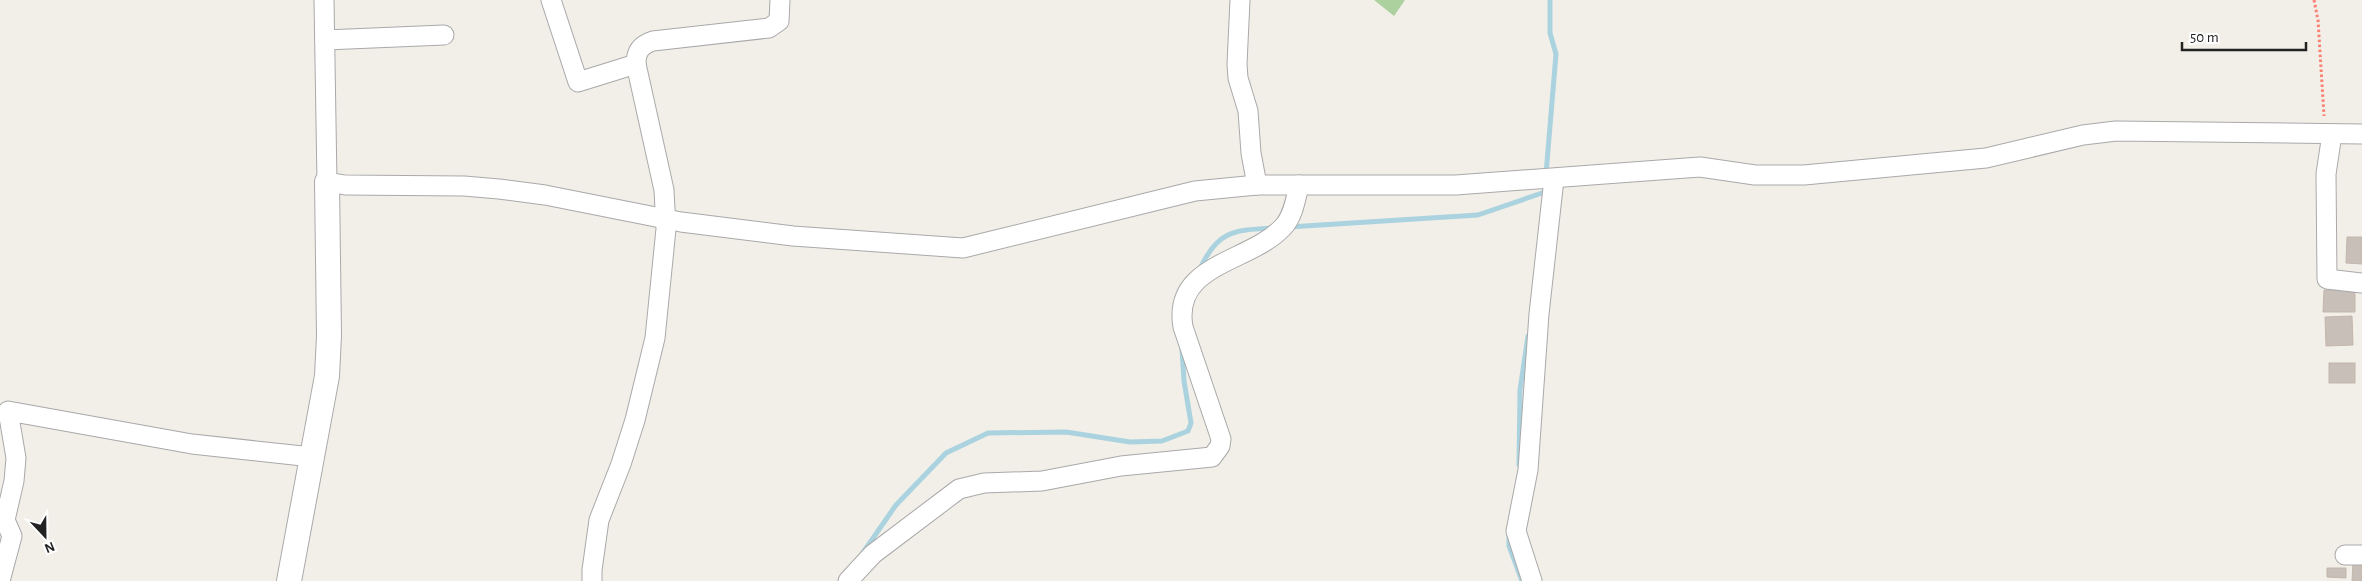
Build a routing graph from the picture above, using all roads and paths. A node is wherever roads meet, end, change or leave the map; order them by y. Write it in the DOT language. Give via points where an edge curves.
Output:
graph roads {
  1 [pos="324,0"];
  2 [pos="551,0"];
  3 [pos="780,0"];
  4 [pos="1240,0"];
  5 [pos="2314,0"];
  6 [pos="444,35"];
  7 [pos="325,40"];
  8 [pos="636,64"];
  9 [pos="2329,134"];
  10 [pos="2362,134"];
  11 [pos="1554,179"];
  12 [pos="327,182"];
  13 [pos="1257,185"];
  14 [pos="1299,185"];
  15 [pos="666,219"];
  16 [pos="2362,283"];
  17 [pos="312,457"];
  18 [pos="0,581"];
  19 [pos="289,581"];
  20 [pos="592,581"];
  21 [pos="848,581"];
  22 [pos="1532,581"];
  1 -- 7 [label="street"];
  2 -- 8 [label="street" via="578,82"];
  3 -- 8 [label="street" via="779,21 770,28 653,41 639,49"];
  4 -- 13 [label="street" via="1237,71 1248,111"];
  5 -- 9 [label="path"];
  6 -- 7 [label="street"];
  7 -- 12 [label="street"];
  8 -- 15 [label="street" via="664,190"];
  9 -- 10 [label="street"];
  9 -- 11 [label="street" via="2116,131 2084,134 2011,153 1946,163 1804,175 1755,175 1681,167"];
  9 -- 16 [label="street" via="2327,279"];
  11 -- 14 [label="street" via="1456,185"];
  11 -- 22 [label="street" via="1539,314 1528,470 1516,531"];
  12 -- 15 [label="street" via="499,189"];
  12 -- 17 [label="street" via="329,336 326,376"];
  13 -- 14 [label="street"];
  13 -- 15 [label="street" via="1195,190 963,248 793,236"];
  14 -- 21 [label="street" via="1285,226 1266,242 1205,271 1185,297 1180,312 1221,439 1212,458 1121,466 1042,481 984,483 959,489 873,554"];
  15 -- 20 [label="street" via="656,338 635,420 599,520"];
  17 -- 18 [label="street" via="192,444 8,411 16,458 5,520 12,536"];
  17 -- 19 [label="street"];
}
